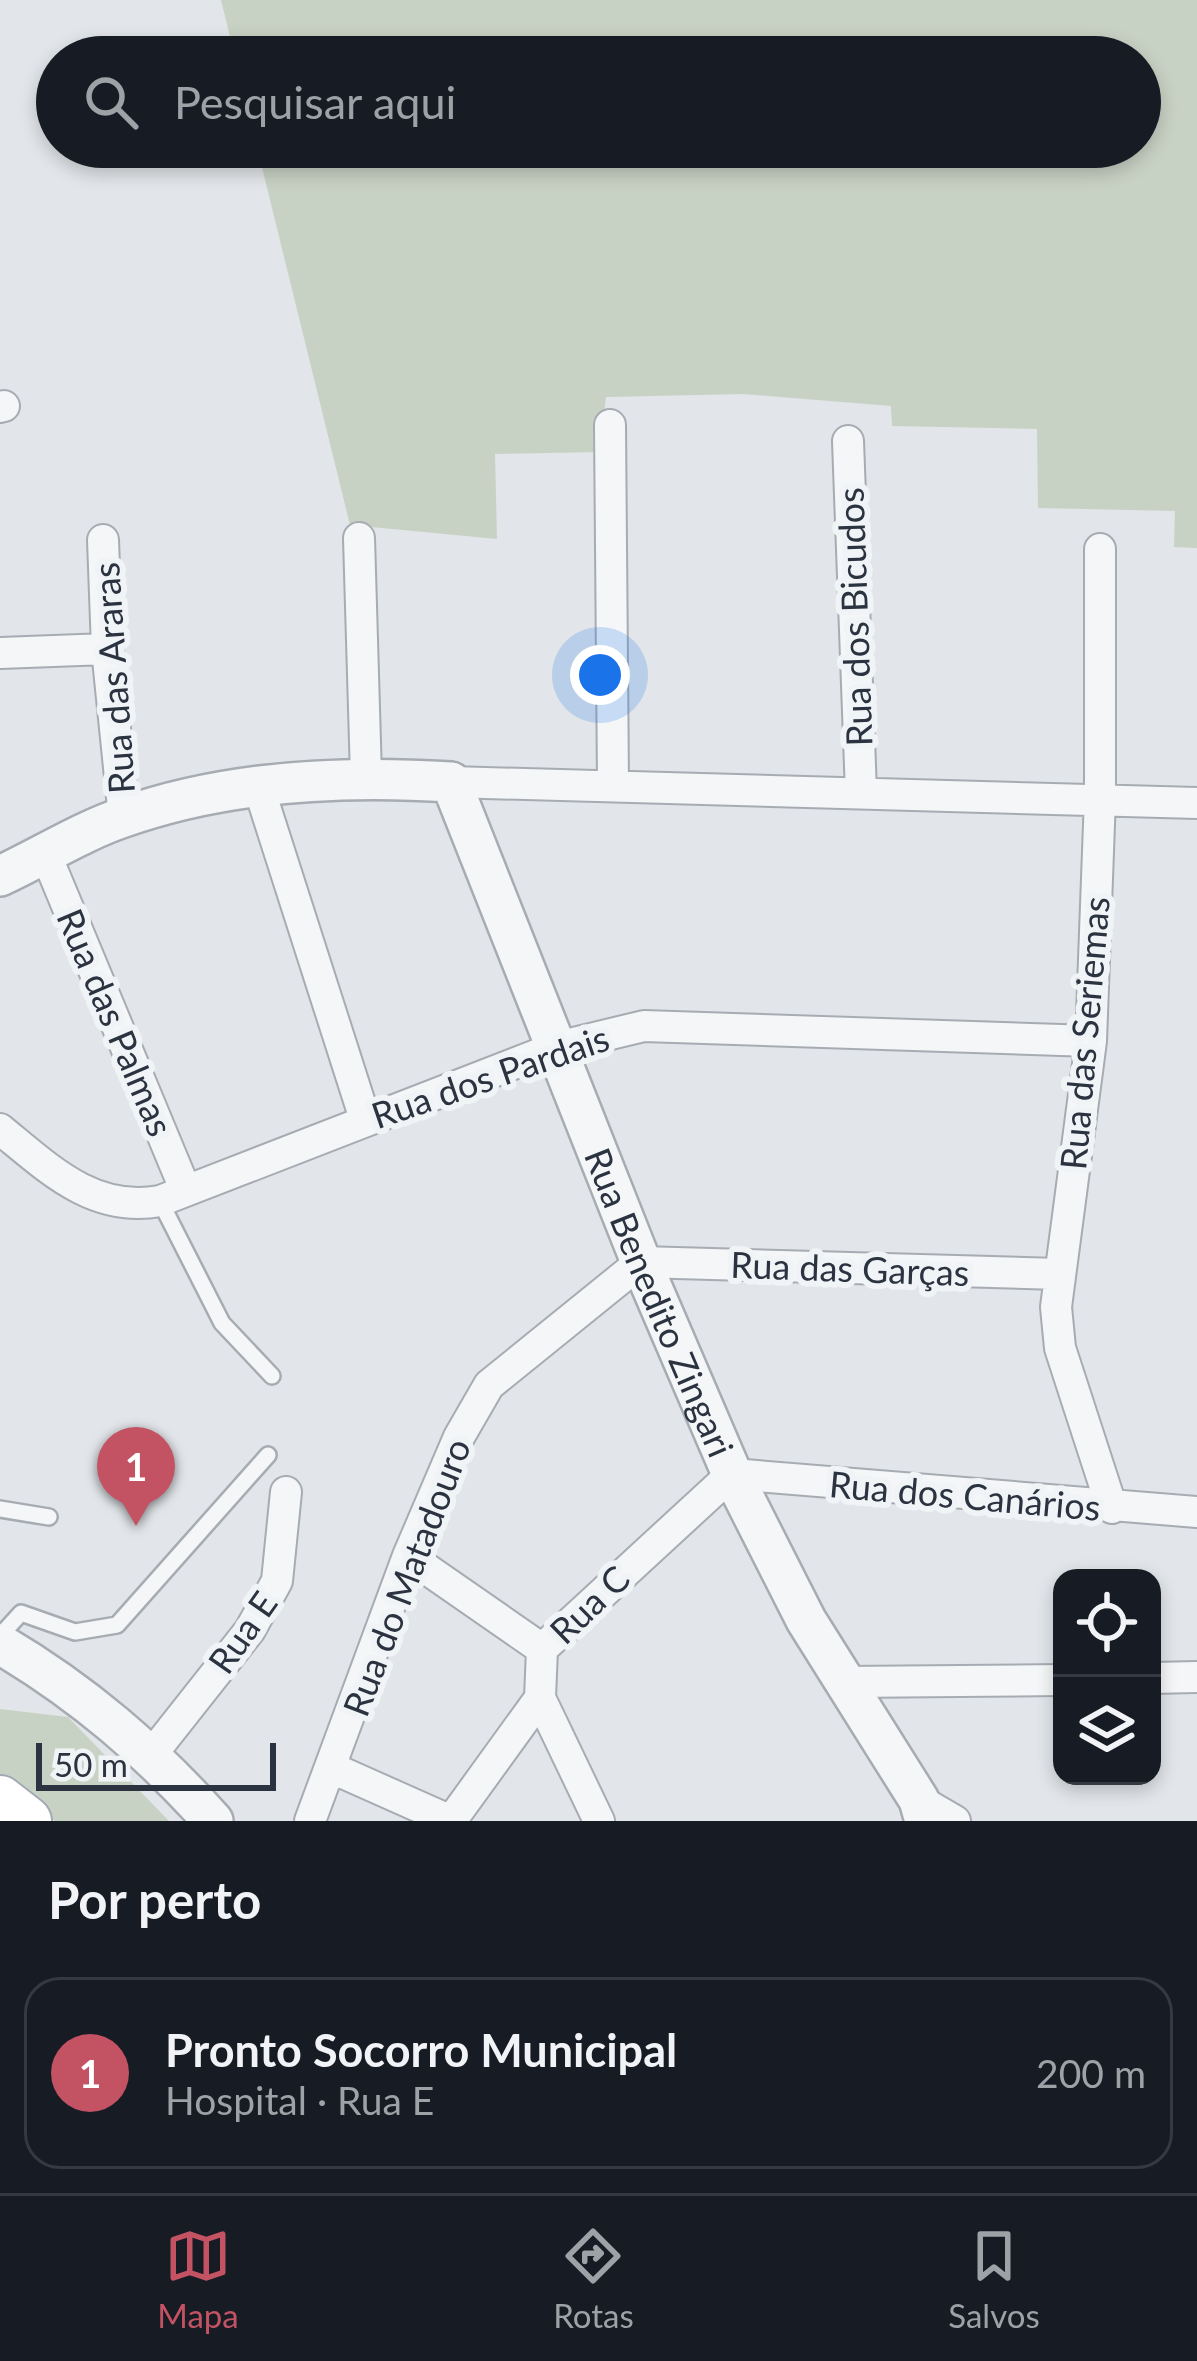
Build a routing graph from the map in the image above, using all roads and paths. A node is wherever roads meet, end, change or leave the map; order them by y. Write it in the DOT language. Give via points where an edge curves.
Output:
graph roads {
  1 [pos="610,425"];
  2 [pos="848,441"];
  3 [pos="359,538"];
  4 [pos="103,540"];
  5 [pos="1100,549"];
  6 [pos="107,649"];
  7 [pos="0,653"];
  8 [pos="366,776"];
  9 [pos="452,782"];
  10 [pos="613,784"];
  11 [pos="258,785"];
  12 [pos="861,793"];
  13 [pos="1100,797"];
  14 [pos="1197,802"];
  15 [pos="124,817"];
  16 [pos="46,855"];
  17 [pos="0,876"];
  18 [pos="1091,1041"];
  19 [pos="557,1047"];
  20 [pos="365,1118"];
  21 [pos="0,1130"];
  22 [pos="173,1195"];
  23 [pos="641,1262"];
  24 [pos="1059,1274"];
  25 [pos="272,1376"];
  26 [pos="268,1455"];
  27 [pos="732,1474"];
  28 [pos="286,1492"];
  29 [pos="1112,1508"];
  30 [pos="0,1509"];
  31 [pos="1197,1512"];
  32 [pos="49,1517"];
  33 [pos="407,1556"];
  34 [pos="0,1640"];
  35 [pos="542,1648"];
  36 [pos="1197,1677"];
  37 [pos="1161,1678"];
  38 [pos="1053,1680"];
  39 [pos="844,1682"];
  40 [pos="540,1698"];
  41 [pos="152,1754"];
  42 [pos="332,1768"];
  43 [pos="0,1800"];
  44 [pos="922,1810"];
  45 [pos="27,1821"];
  46 [pos="213,1821"];
  47 [pos="310,1821"];
  48 [pos="452,1821"];
  49 [pos="598,1821"];
  50 [pos="955,1821"];
  1 -- 10 [label="street"];
  2 -- 12 [label="street, Rua dos Bicudos"];
  3 -- 8 [label="street"];
  4 -- 6 [label="street, Rua das Araras"];
  5 -- 13 [label="street, Rua das Seriemas"];
  6 -- 7 [label="street"];
  6 -- 15 [label="street, Rua das Araras"];
  8 -- 9 [label="street"];
  8 -- 11 [label="street"];
  9 -- 10 [label="street"];
  9 -- 19 [label="street, Rua Benedito Zingari"];
  10 -- 12 [label="street"];
  11 -- 15 [label="street"];
  11 -- 20 [label="street"];
  12 -- 13 [label="street"];
  13 -- 14 [label="street"];
  13 -- 18 [label="street, Rua das Seriemas"];
  15 -- 16 [label="street"];
  16 -- 17 [label="street"];
  16 -- 22 [label="street, Rua das Palmas"];
  18 -- 19 [label="street, Rua dos Pardais" via="644,1027"];
  18 -- 24 [label="street, Rua das Seriemas"];
  19 -- 20 [label="street, Rua dos Pardais"];
  19 -- 23 [label="street, Rua Benedito Zingari"];
  20 -- 22 [label="street, Rua dos Pardais"];
  21 -- 22 [label="street, Rua dos Pardais" via="98,1199 129,1207"];
  22 -- 25 [label="lane" via="222,1323"];
  23 -- 24 [label="street, Rua das Garças"];
  23 -- 27 [label="street, Rua Benedito Zingari"];
  23 -- 33 [label="street, Rua do Matadouro" via="489,1385"];
  24 -- 29 [label="street, Rua das Seriemas" via="1060,1348"];
  26 -- 34 [label="lane" via="117,1625 75,1632 21,1613"];
  27 -- 29 [label="street, Rua dos Canários"];
  27 -- 35 [label="street, Rua C"];
  27 -- 39 [label="street, Rua Benedito Zingari"];
  28 -- 41 [label="street, Rua E" via="278,1581 250,1630"];
  29 -- 31 [label="street, Rua dos Canários"];
  30 -- 32 [label="lane"];
  33 -- 35 [label="street"];
  33 -- 42 [label="street, Rua do Matadouro"];
  34 -- 41 [label="street"];
  35 -- 40 [label="street, Rua C"];
  36 -- 37 [label="street"];
  38 -- 39 [label="street"];
  39 -- 44 [label="street, Rua Benedito Zingari"];
  40 -- 48 [label="street"];
  40 -- 49 [label="street"];
  41 -- 46 [label="street"];
  42 -- 47 [label="street, Rua do Matadouro"];
  42 -- 48 [label="street"];
  43 -- 45 [label="main road"];
  44 -- 50 [label="street"];
}
